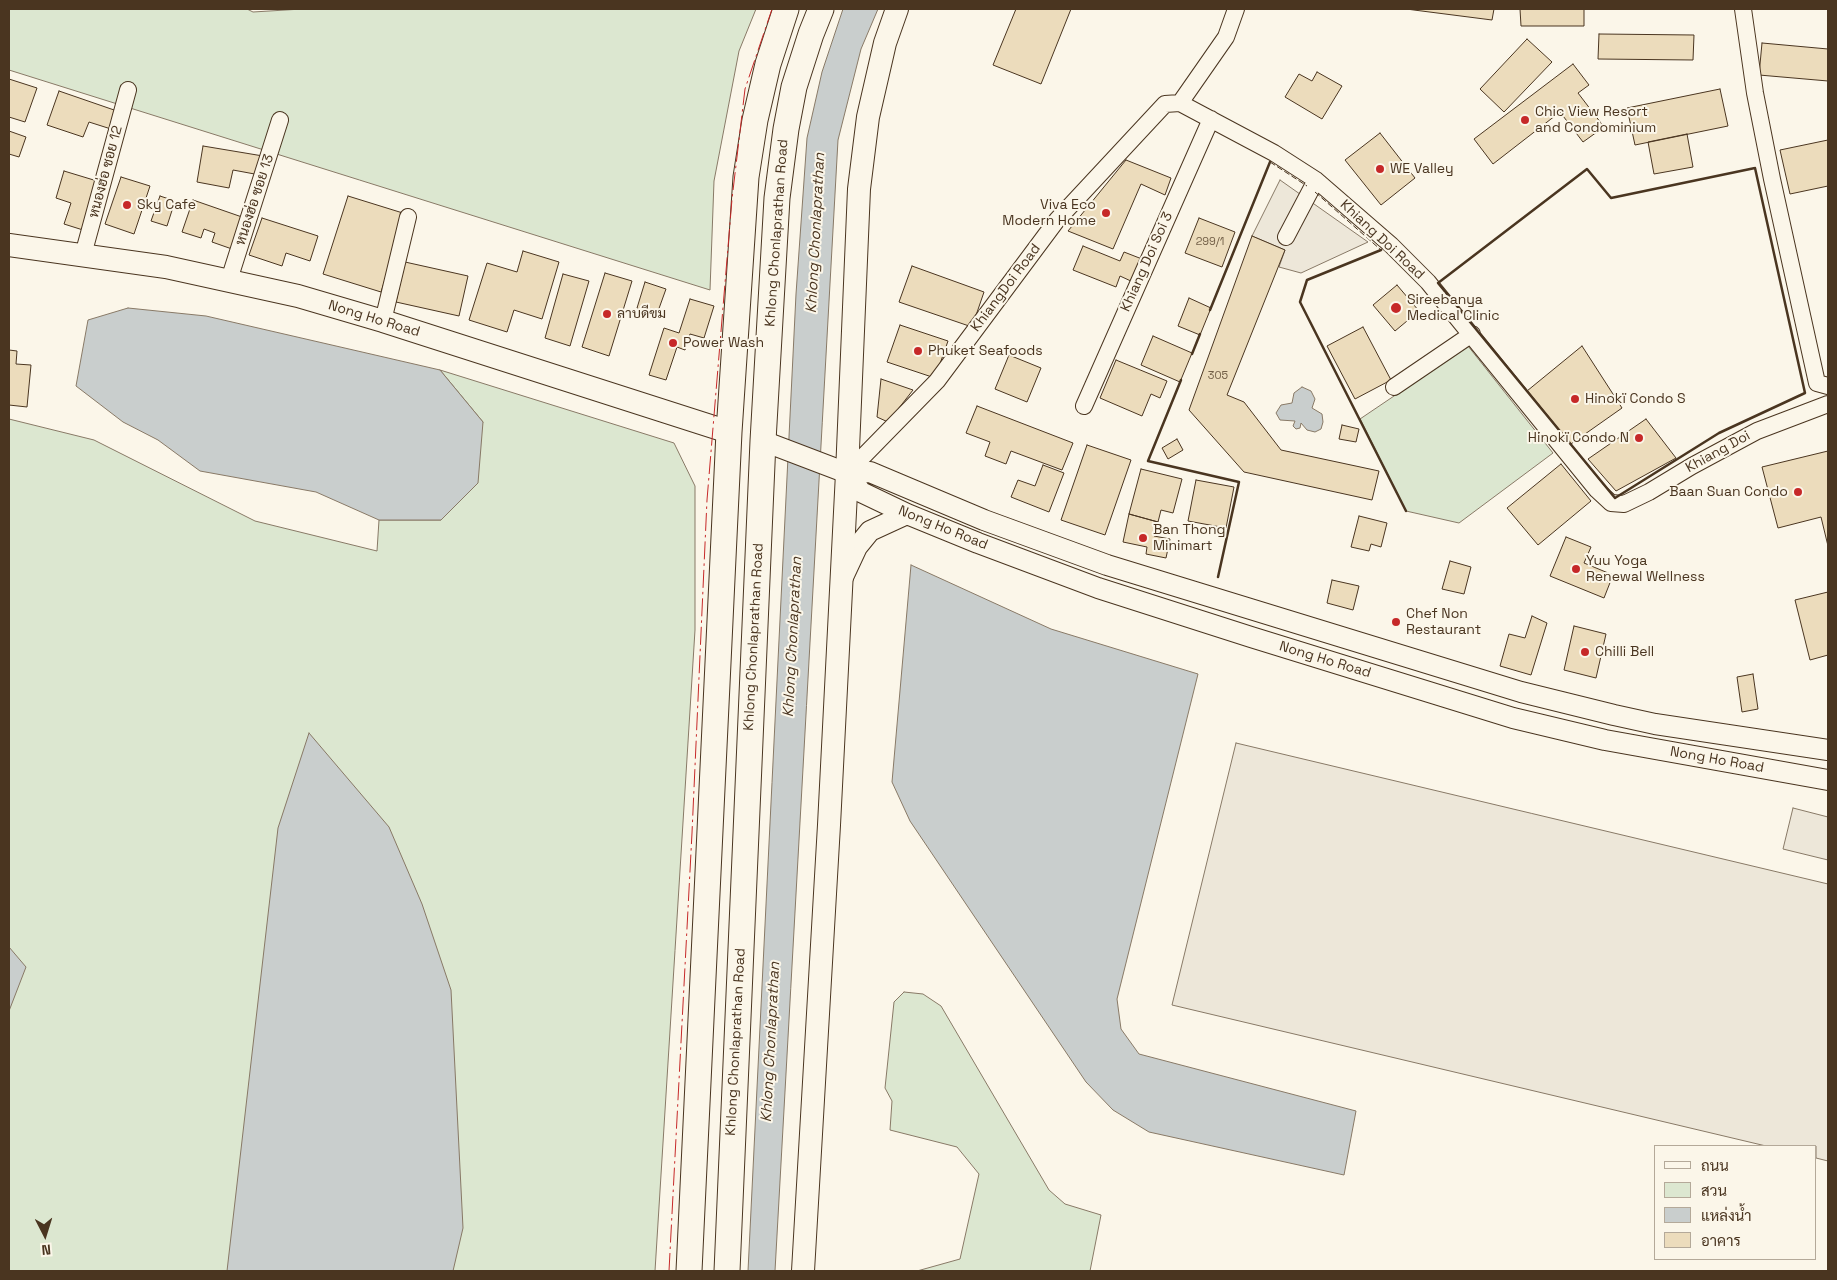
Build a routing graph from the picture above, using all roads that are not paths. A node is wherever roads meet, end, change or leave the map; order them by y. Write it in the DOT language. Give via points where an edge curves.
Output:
graph roads {
  1 [pos="786,9"];
  2 [pos="821,9"];
  3 [pos="897,9"];
  4 [pos="1236,9"];
  5 [pos="1743,9"];
  6 [pos="128,90"];
  7 [pos="1180,104"];
  8 [pos="1211,118"];
  9 [pos="280,120"];
  10 [pos="1316,180"];
  11 [pos="408,217"];
  12 [pos="1286,237"];
  13 [pos="9,245"];
  14 [pos="83,255"];
  15 [pos="229,280"];
  16 [pos="383,321"];
  17 [pos="1472,334"];
  18 [pos="1828,386"];
  19 [pos="1394,387"];
  20 [pos="1828,404"];
  21 [pos="1084,406"];
  22 [pos="729,432"];
  23 [pos="763,441"];
  24 [pos="847,473"];
  25 [pos="908,514"];
  26 [pos="841,580"];
  27 [pos="1521,692"];
  28 [pos="1513,718"];
  29 [pos="1828,750"];
  30 [pos="1828,780"];
  31 [pos="689,1271"];
  32 [pos="726,1271"];
  33 [pos="803,1271"];
  1 -- 22 [label="main road" via="768,64 746,177"];
  2 -- 23 [label="main road, Khlong Chonlaprathan Road" via="794,87 780,167"];
  3 -- 24 [label="main road" via="885,42 868,117 859,189"];
  4 -- 7 [label="street" via="1226,36"];
  5 -- 18 [label="street" via="1755,93 1817,383"];
  6 -- 14 [label="street, หนองฮ่อ ซอย 12"];
  7 -- 8 [label="street, Khiang Doi Road"];
  7 -- 24 [label="street, KhiangDoi Road" via="1165,104 1057,220 937,381"];
  8 -- 10 [label="street, Khiang Doi Road"];
  8 -- 21 [label="street, Khiang Doi Soi 3"];
  9 -- 15 [label="street, หนองฮ่อ ซอย 13"];
  10 -- 12 [label="street"];
  10 -- 17 [label="street, Khiang Doi Road" via="1428,282"];
  11 -- 16 [label="street"];
  13 -- 14 [label="main road, Nong Ho Road"];
  14 -- 15 [label="main road, Nong Ho Road"];
  15 -- 16 [label="main road, Nong Ho Road"];
  16 -- 22 [label="main road, Nong Ho Road"];
  17 -- 19 [label="street"];
  17 -- 20 [label="street, Khiang Doi Road" via="1597,490 1611,503 1624,504 1757,431"];
  22 -- 23 [label="main road"];
  22 -- 31 [label="main road"];
  23 -- 24 [label="street, Nong Ho Road"];
  23 -- 32 [label="main road, Khlong Chonlaprathan Road"];
  24 -- 25 [label="street, Nong Ho Road" via="861,492"];
  24 -- 26 [label="main road"];
  24 -- 27 [label="street, Nong Ho Road" via="870,472 984,520 1107,565"];
  25 -- 26 [label="street" via="870,531 857,547"];
  25 -- 28 [label="street, Nong Ho Road" via="1098,588"];
  26 -- 33 [label="main road"];
  27 -- 28 [label="street"];
  27 -- 29 [label="street, Nong Ho Road" via="1655,724"];
  28 -- 30 [label="street, Nong Ho Road" via="1605,740"];
}
